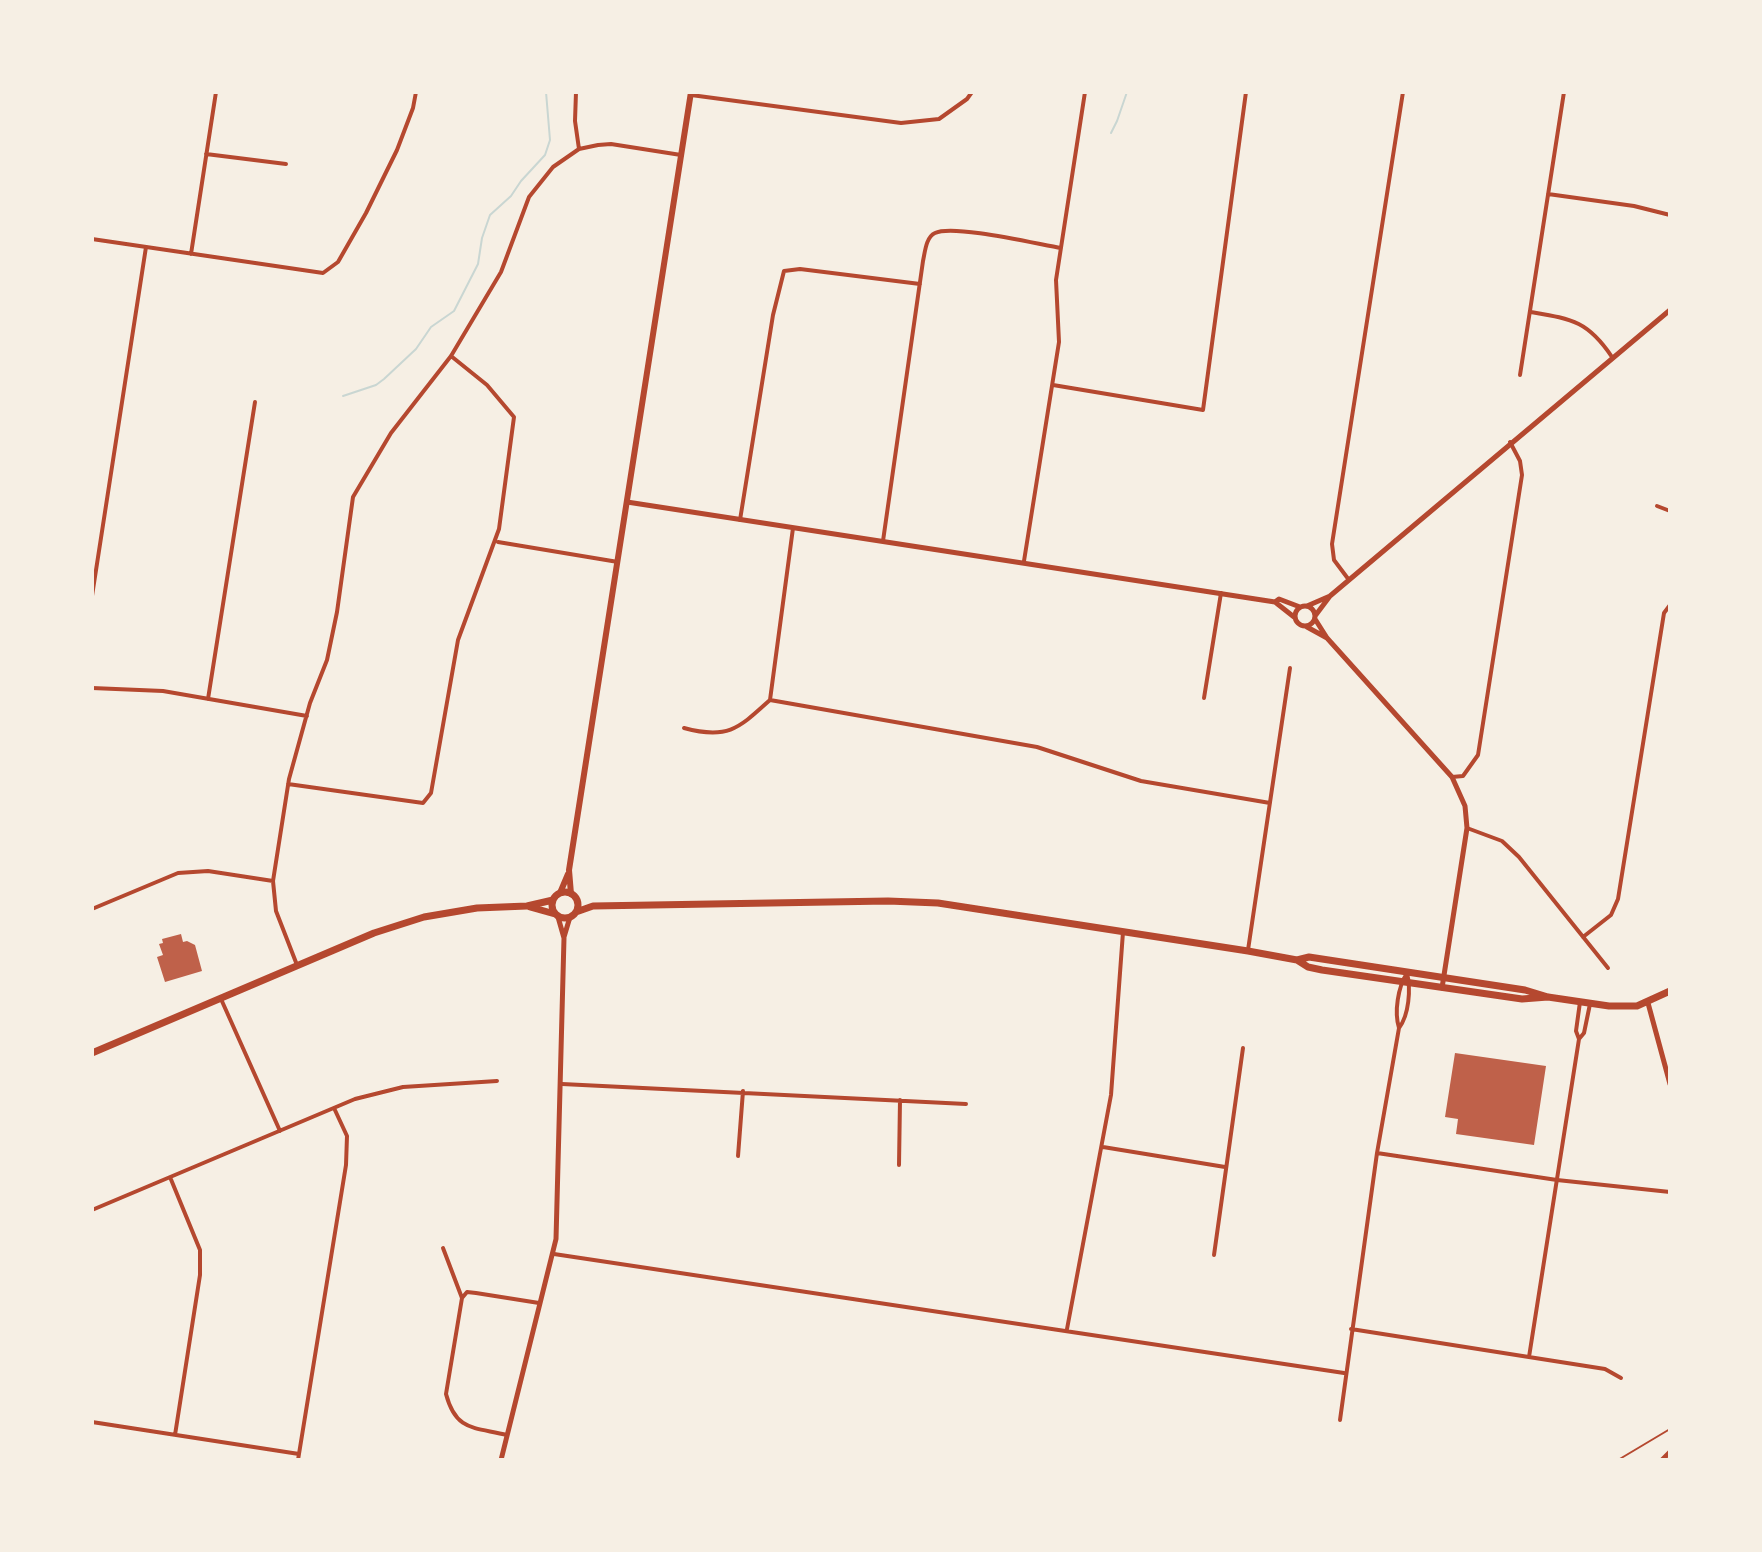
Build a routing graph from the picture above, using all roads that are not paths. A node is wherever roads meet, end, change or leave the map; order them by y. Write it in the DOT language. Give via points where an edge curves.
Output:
graph roads {
  1 [pos="216,92"];
  2 [pos="416,92"];
  3 [pos="576,92"];
  4 [pos="972,92"];
  5 [pos="1085,92"];
  6 [pos="1246,92"];
  7 [pos="1403,92"];
  8 [pos="1564,92"];
  9 [pos="691,94"];
  10 [pos="579,149"];
  11 [pos="206,154"];
  12 [pos="681,155"];
  13 [pos="286,164"];
  14 [pos="1548,194"];
  15 [pos="1670,215"];
  16 [pos="92,239"];
  17 [pos="146,247"];
  18 [pos="1061,248"];
  19 [pos="191,254"];
  20 [pos="920,284"];
  21 [pos="1670,310"];
  22 [pos="1530,312"];
  23 [pos="451,356"];
  24 [pos="1612,357"];
  25 [pos="1520,375"];
  26 [pos="1053,385"];
  27 [pos="255,402"];
  28 [pos="1510,442"];
  29 [pos="627,502"];
  30 [pos="1657,506"];
  31 [pos="1670,511"];
  32 [pos="740,520"];
  33 [pos="793,528"];
  34 [pos="883,541"];
  35 [pos="497,542"];
  36 [pos="1024,561"];
  37 [pos="618,562"];
  38 [pos="1349,580"];
  39 [pos="1221,593"];
  40 [pos="92,596"];
  41 [pos="1330,596"];
  42 [pos="1275,602"];
  43 [pos="1670,605"];
  44 [pos="1303,606"];
  45 [pos="1294,617"];
  46 [pos="1315,618"];
  47 [pos="1306,627"];
  48 [pos="1327,638"];
  49 [pos="1290,668"];
  50 [pos="92,688"];
  51 [pos="1204,698"];
  52 [pos="208,699"];
  53 [pos="770,700"];
  54 [pos="307,716"];
  55 [pos="684,728"];
  56 [pos="1452,777"];
  57 [pos="288,784"];
  58 [pos="1270,803"];
  59 [pos="1467,828"];
  60 [pos="569,870"];
  61 [pos="273,881"];
  62 [pos="560,893"];
  63 [pos="574,897"];
  64 [pos="553,900"];
  65 [pos="527,906"];
  66 [pos="593,906"];
  67 [pos="92,909"];
  68 [pos="573,914"];
  69 [pos="556,915"];
  70 [pos="1123,932"];
  71 [pos="1583,937"];
  72 [pos="564,938"];
  73 [pos="1248,951"];
  74 [pos="1297,960"];
  75 [pos="297,965"];
  76 [pos="1608,968"];
  77 [pos="1407,972"];
  78 [pos="1444,977"];
  79 [pos="1405,984"];
  80 [pos="1442,988"];
  81 [pos="1670,991"];
  82 [pos="1548,997"];
  83 [pos="221,999"];
  84 [pos="1580,1002"];
  85 [pos="1648,1003"];
  86 [pos="1590,1004"];
  87 [pos="1399,1028"];
  88 [pos="1579,1039"];
  89 [pos="1243,1048"];
  90 [pos="92,1053"];
  91 [pos="497,1081"];
  92 [pos="562,1084"];
  93 [pos="1670,1084"];
  94 [pos="743,1091"];
  95 [pos="900,1100"];
  96 [pos="966,1104"];
  97 [pos="334,1108"];
  98 [pos="280,1131"];
  99 [pos="1103,1147"];
  100 [pos="1377,1153"];
  101 [pos="738,1156"];
  102 [pos="899,1165"];
  103 [pos="1225,1167"];
  104 [pos="170,1177"];
  105 [pos="1557,1180"];
  106 [pos="1670,1192"];
  107 [pos="92,1210"];
  108 [pos="443,1248"];
  109 [pos="554,1254"];
  110 [pos="1214,1255"];
  111 [pos="462,1298"];
  112 [pos="541,1304"];
  113 [pos="1351,1329"];
  114 [pos="1067,1330"];
  115 [pos="1529,1357"];
  116 [pos="1344,1373"];
  117 [pos="1621,1378"];
  118 [pos="1340,1420"];
  119 [pos="92,1422"];
  120 [pos="175,1435"];
  121 [pos="507,1435"];
  122 [pos="1670,1452"];
  123 [pos="298,1457"];
  124 [pos="501,1460"];
  125 [pos="1662,1460"];
  1 -- 11 [label="street"];
  2 -- 19 [label="street" via="397,150 366,213 338,262 323,273"];
  3 -- 10 [label="street"];
  4 -- 9 [label="street" via="939,119 901,123"];
  5 -- 18 [label="street"];
  6 -- 26 [label="street" via="1203,410"];
  7 -- 38 [label="street" via="1332,544 1334,560"];
  8 -- 14 [label="street"];
  9 -- 12 [label="main road"];
  10 -- 12 [label="street" via="611,144"];
  10 -- 23 [label="street" via="553,167 529,197 501,272"];
  11 -- 13 [label="street"];
  11 -- 19 [label="street"];
  12 -- 29 [label="main road"];
  14 -- 15 [label="street"];
  14 -- 22 [label="street"];
  16 -- 17 [label="street"];
  17 -- 19 [label="street"];
  17 -- 40 [label="street"];
  18 -- 20 [label="street" via="955,230 936,232 929,238"];
  18 -- 26 [label="street"];
  20 -- 32 [label="street" via="784,271"];
  20 -- 34 [label="street"];
  21 -- 24 [label="street"];
  22 -- 24 [label="street" via="1571,318 1599,338"];
  22 -- 25 [label="street"];
  23 -- 35 [label="street" via="487,385 514,417"];
  23 -- 54 [label="street" via="391,433 353,497 327,660"];
  24 -- 28 [label="street"];
  26 -- 36 [label="street"];
  27 -- 52 [label="street"];
  28 -- 38 [label="street"];
  28 -- 56 [label="street" via="1522,475 1478,755 1463,776"];
  29 -- 32 [label="street"];
  29 -- 37 [label="main road"];
  30 -- 31 [label="street"];
  32 -- 33 [label="street"];
  33 -- 34 [label="street"];
  33 -- 53 [label="street"];
  34 -- 36 [label="street"];
  35 -- 37 [label="street"];
  35 -- 57 [label="street" via="461,630 431,793 423,803"];
  36 -- 39 [label="street"];
  37 -- 60 [label="main road"];
  38 -- 41 [label="street"];
  39 -- 42 [label="street"];
  39 -- 51 [label="street"];
  41 -- 44 [label="street"];
  41 -- 46 [label="street"];
  42 -- 44 [label="street"];
  42 -- 45 [label="street"];
  43 -- 71 [label="street" via="1664,613 1618,899 1611,915"];
  44 -- 45 [label="street"];
  44 -- 46 [label="street" via="1313,609"];
  45 -- 47 [label="street"];
  46 -- 47 [label="street"];
  46 -- 48 [label="street"];
  47 -- 48 [label="street"];
  48 -- 56 [label="street"];
  49 -- 58 [label="street"];
  50 -- 52 [label="street"];
  52 -- 54 [label="street"];
  53 -- 55 [label="street" via="741,726 723,734"];
  53 -- 58 [label="street" via="1037,747 1141,781"];
  54 -- 57 [label="street"];
  56 -- 59 [label="street" via="1465,806"];
  57 -- 61 [label="street"];
  58 -- 73 [label="street"];
  59 -- 71 [label="street" via="1502,841"];
  59 -- 78 [label="street"];
  60 -- 62 [label="main road"];
  60 -- 63 [label="main road"];
  61 -- 67 [label="street" via="208,871 178,873"];
  61 -- 75 [label="street" via="276,911"];
  62 -- 63 [label="main road"];
  62 -- 64 [label="main road"];
  63 -- 66 [label="main road"];
  63 -- 68 [label="main road"];
  64 -- 65 [label="main road"];
  64 -- 69 [label="main road"];
  65 -- 69 [label="main road"];
  65 -- 75 [label="main road" via="424,917"];
  66 -- 68 [label="main road"];
  66 -- 70 [label="main road" via="904,901"];
  68 -- 69 [label="main road"];
  68 -- 72 [label="street"];
  69 -- 72 [label="street"];
  70 -- 73 [label="main road"];
  70 -- 99 [label="street"];
  71 -- 76 [label="street"];
  72 -- 92 [label="street"];
  73 -- 74 [label="main road"];
  74 -- 77 [label="main road" via="1309,957"];
  74 -- 79 [label="main road" via="1308,967"];
  75 -- 83 [label="main road"];
  77 -- 78 [label="main road"];
  77 -- 79 [label="street"];
  78 -- 80 [label="street"];
  78 -- 82 [label="main road"];
  79 -- 80 [label="main road"];
  79 -- 87 [label="street" via="1396,1020"];
  79 -- 87 [label="street" via="1404,1022"];
  80 -- 82 [label="main road" via="1522,999"];
  81 -- 85 [label="main road"];
  82 -- 84 [label="main road"];
  83 -- 90 [label="main road"];
  83 -- 98 [label="street"];
  84 -- 86 [label="main road"];
  84 -- 88 [label="street"];
  85 -- 86 [label="main road"];
  85 -- 93 [label="street"];
  86 -- 88 [label="street"];
  87 -- 100 [label="street"];
  88 -- 105 [label="street"];
  89 -- 103 [label="street"];
  91 -- 97 [label="street" via="403,1087"];
  92 -- 94 [label="street"];
  92 -- 109 [label="street"];
  94 -- 95 [label="street"];
  94 -- 101 [label="street"];
  95 -- 96 [label="street"];
  95 -- 102 [label="street"];
  97 -- 98 [label="street"];
  97 -- 123 [label="street" via="347,1136 346,1165"];
  98 -- 104 [label="street"];
  99 -- 103 [label="street"];
  99 -- 114 [label="street"];
  100 -- 105 [label="street"];
  100 -- 113 [label="street"];
  103 -- 110 [label="street"];
  104 -- 107 [label="street"];
  104 -- 120 [label="street" via="200,1250"];
  105 -- 106 [label="street"];
  105 -- 115 [label="street"];
  108 -- 111 [label="street"];
  109 -- 112 [label="street"];
  109 -- 114 [label="street"];
  111 -- 112 [label="street" via="467,1292"];
  111 -- 121 [label="street" via="446,1394 449,1405 461,1423"];
  112 -- 121 [label="street"];
  113 -- 115 [label="street"];
  113 -- 116 [label="street"];
  114 -- 116 [label="street"];
  115 -- 117 [label="street" via="1605,1369"];
  116 -- 118 [label="street"];
  119 -- 120 [label="street"];
  120 -- 123 [label="street"];
  121 -- 124 [label="street"];
  122 -- 125 [label="street"];
}
